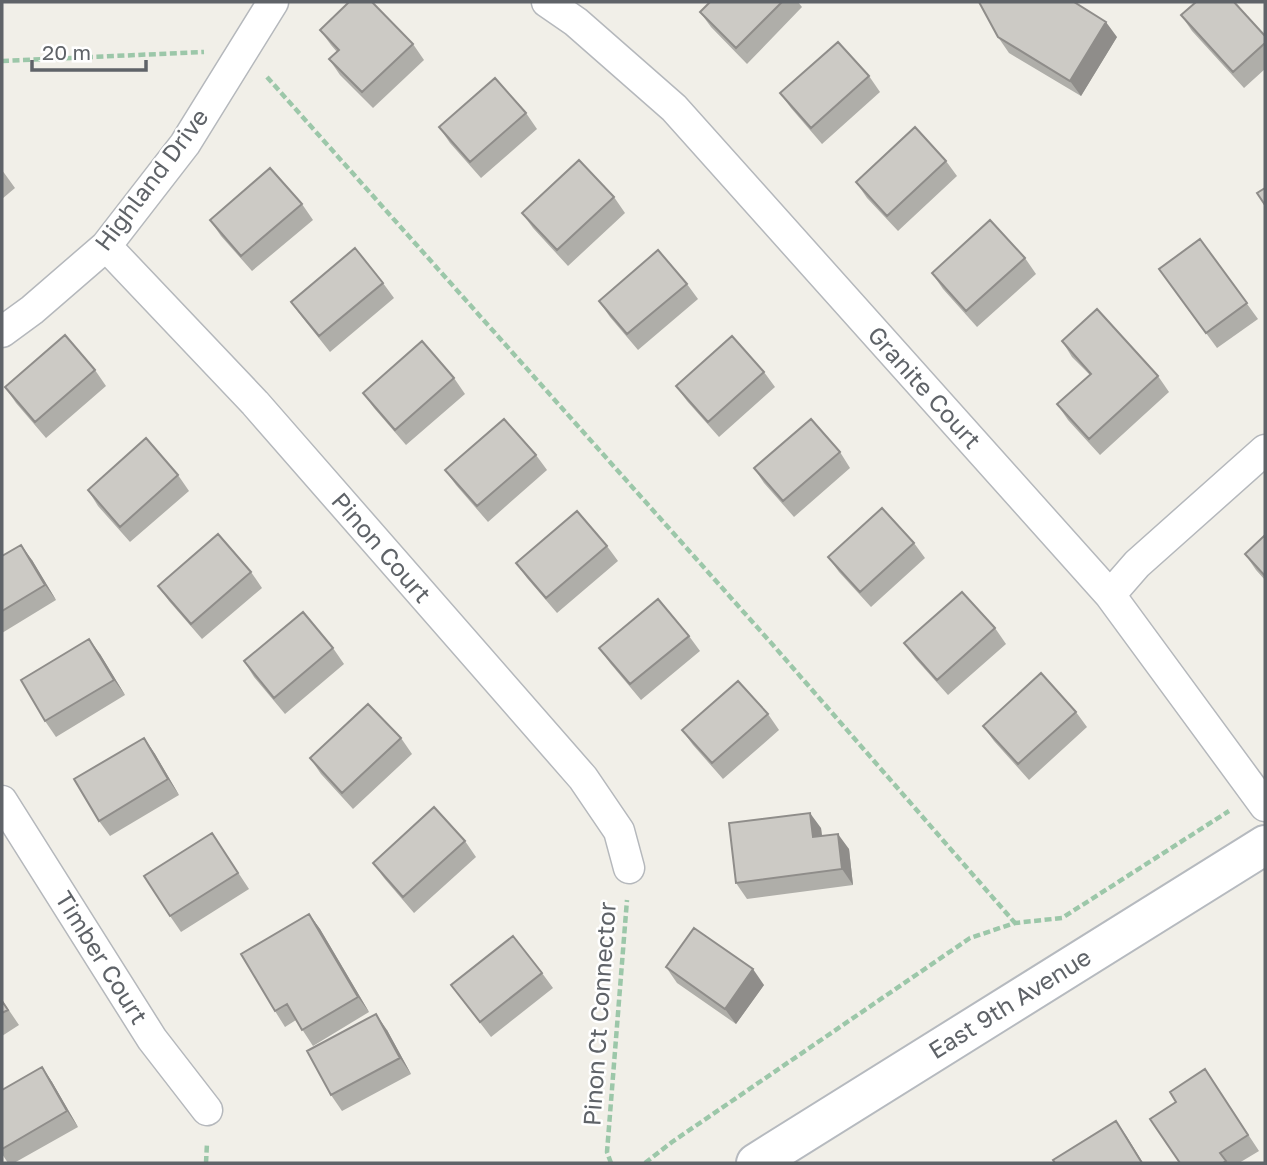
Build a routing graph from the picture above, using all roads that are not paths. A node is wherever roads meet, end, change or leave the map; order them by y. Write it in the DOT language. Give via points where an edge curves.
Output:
graph roads {
  1 [pos="273,2"];
  2 [pos="547,2"];
  3 [pos="106,246"];
  4 [pos="2,332"];
  5 [pos="1265,450"];
  6 [pos="1110,595"];
  7 [pos="1261,800"];
  8 [pos="2,801"];
  9 [pos="1265,845"];
  10 [pos="629,868"];
  11 [pos="207,1111"];
  12 [pos="756,1163"];
  1 -- 3 [label="street, Highland Drive" via="186,144"];
  2 -- 6 [label="street, Granite Court" via="674,108"];
  3 -- 4 [label="street, Highland Drive"];
  3 -- 10 [label="street, Pinon Court" via="255,403 583,778 619,831"];
  5 -- 6 [label="street" via="1137,564"];
  6 -- 7 [label="street, Granite Court"];
  8 -- 11 [label="street, Timber Court" via="152,1040"];
  9 -- 12 [label="main road, East 9th Avenue"];
}
